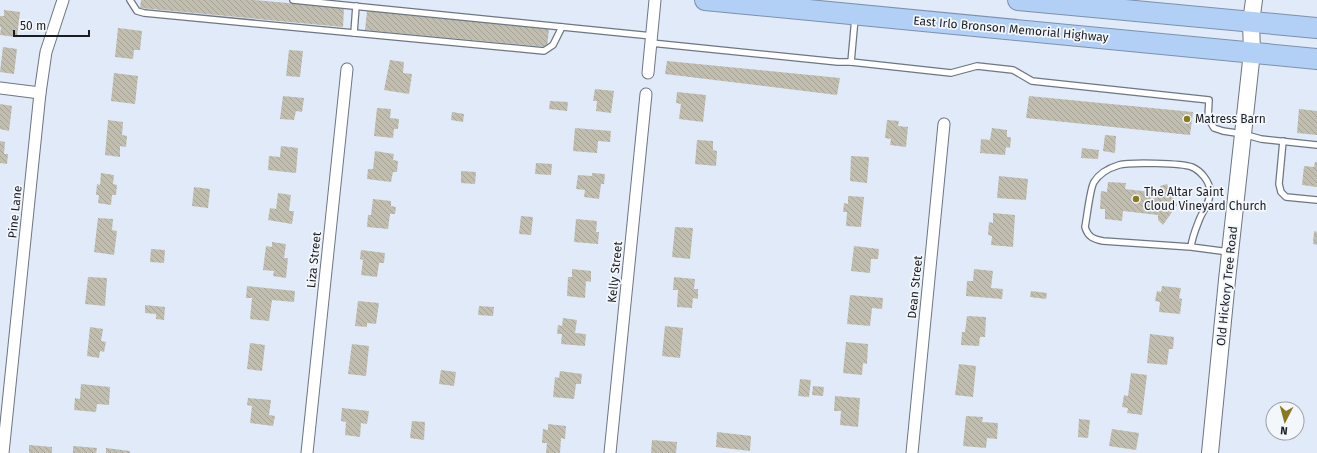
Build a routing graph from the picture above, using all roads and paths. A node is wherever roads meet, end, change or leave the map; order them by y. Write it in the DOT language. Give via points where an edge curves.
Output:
graph roads {
  1 [pos="63,0"];
  2 [pos="130,0"];
  3 [pos="293,0"];
  4 [pos="656,0"];
  5 [pos="704,0"];
  6 [pos="1018,0"];
  7 [pos="1254,0"];
  8 [pos="356,6"];
  9 [pos="856,14"];
  10 [pos="1252,22"];
  11 [pos="562,27"];
  12 [pos="1317,28"];
  13 [pos="354,33"];
  14 [pos="652,40"];
  15 [pos="1252,52"];
  16 [pos="1317,59"];
  17 [pos="850,62"];
  18 [pos="347,69"];
  19 [pos="648,73"];
  20 [pos="0,88"];
  21 [pos="40,93"];
  22 [pos="646,94"];
  23 [pos="944,124"];
  24 [pos="1243,134"];
  25 [pos="1283,141"];
  26 [pos="1317,145"];
  27 [pos="1317,200"];
  28 [pos="1191,248"];
  29 [pos="1230,252"];
  30 [pos="3,453"];
  31 [pos="307,453"];
  32 [pos="610,453"];
  33 [pos="912,453"];
  34 [pos="1210,453"];
  1 -- 21 [label="street, Pine Lane" via="46,52"];
  2 -- 13 [label="lane" via="137,11 144,14"];
  3 -- 8 [label="lane"];
  4 -- 14 [label="street"];
  5 -- 9 [label="highway, East Irlo Bronson Memorial Highway"];
  6 -- 10 [label="highway" via="1147,9"];
  7 -- 10 [label="street, Old Hickory Tree Road"];
  8 -- 11 [label="lane"];
  8 -- 13 [label="lane"];
  9 -- 15 [label="highway, East Irlo Bronson Memorial Highway"];
  9 -- 17 [label="lane"];
  10 -- 12 [label="highway"];
  10 -- 15 [label="street, Old Hickory Tree Road"];
  11 -- 13 [label="lane" via="553,45 544,50"];
  11 -- 14 [label="lane"];
  14 -- 17 [label="lane"];
  14 -- 19 [label="street"];
  15 -- 16 [label="highway, East Irlo Bronson Memorial Highway"];
  15 -- 24 [label="street, Old Hickory Tree Road"];
  17 -- 24 [label="lane" via="951,73 977,66 1013,70 1032,81 1209,100 1208,118 1214,128"];
  18 -- 31 [label="street, Liza Street"];
  20 -- 21 [label="street"];
  21 -- 30 [label="street, Pine Lane"];
  22 -- 32 [label="street, Kelly Street"];
  23 -- 33 [label="street, Dean Street"];
  24 -- 25 [label="lane"];
  24 -- 29 [label="street, Old Hickory Tree Road"];
  25 -- 26 [label="lane"];
  25 -- 27 [label="lane" via="1280,192 1286,197"];
  28 -- 28 [label="lane" via="1103,241 1090,237 1085,227 1093,183 1101,174 1120,164 1155,163 1192,167 1206,178 1210,195 1192,238"];
  28 -- 29 [label="lane"];
  29 -- 34 [label="street, Old Hickory Tree Road"];
}
